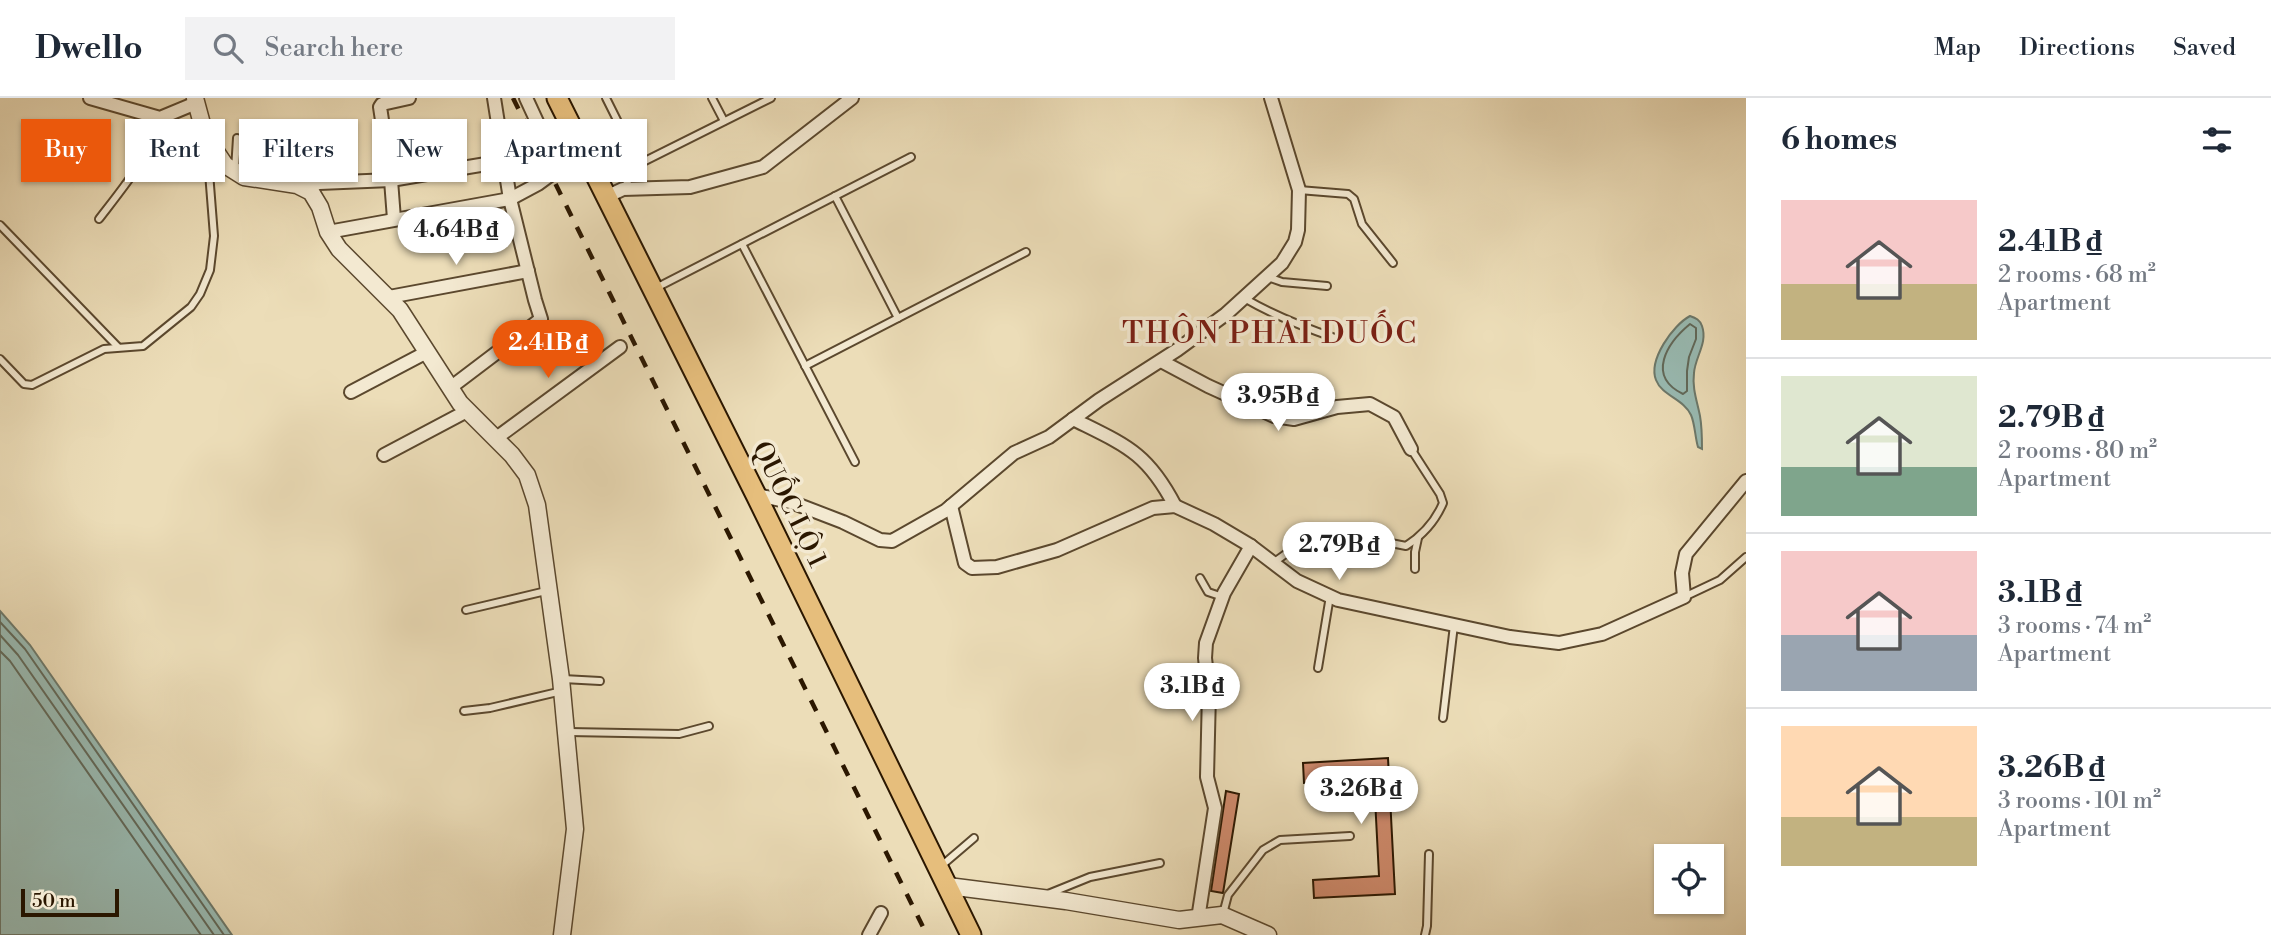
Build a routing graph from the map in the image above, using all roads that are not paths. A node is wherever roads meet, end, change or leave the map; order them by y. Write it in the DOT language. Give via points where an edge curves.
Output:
graph roads {
  1 [pos="90,98"];
  2 [pos="409,98"];
  3 [pos="494,98"];
  4 [pos="526,98"];
  5 [pos="557,98"];
  6 [pos="606,98"];
  7 [pos="712,98"];
  8 [pos="771,98"];
  9 [pos="852,98"];
  10 [pos="1271,98"];
  11 [pos="195,101"];
  12 [pos="160,117"];
  13 [pos="200,119"];
  14 [pos="382,119"];
  15 [pos="497,119"];
  16 [pos="616,119"];
  17 [pos="724,121"];
  18 [pos="237,138"];
  19 [pos="911,157"];
  20 [pos="647,160"];
  21 [pos="225,165"];
  22 [pos="235,172"];
  23 [pos="372,181"];
  24 [pos="211,182"];
  25 [pos="391,182"];
  26 [pos="507,182"];
  27 [pos="624,182"];
  28 [pos="306,188"];
  29 [pos="1298,190"];
  30 [pos="615,193"];
  31 [pos="835,196"];
  32 [pos="510,199"];
  33 [pos="99,219"];
  34 [pos="394,219"];
  35 [pos="0,225"];
  36 [pos="328,232"];
  37 [pos="742,244"];
  38 [pos="1026,252"];
  39 [pos="1392,263"];
  40 [pos="528,271"];
  41 [pos="1268,277"];
  42 [pos="1326,286"];
  43 [pos="653,290"];
  44 [pos="389,297"];
  45 [pos="1244,298"];
  46 [pos="898,318"];
  47 [pos="1335,338"];
  48 [pos="118,347"];
  49 [pos="620,347"];
  50 [pos="428,352"];
  51 [pos="0,359"];
  52 [pos="1161,361"];
  53 [pos="805,366"];
  54 [pos="450,388"];
  55 [pos="351,392"];
  56 [pos="467,411"];
  57 [pos="1073,419"];
  58 [pos="495,439"];
  59 [pos="1411,449"];
  60 [pos="384,455"];
  61 [pos="855,462"];
  62 [pos="1746,481"];
  63 [pos="757,495"];
  64 [pos="951,506"];
  65 [pos="1175,506"];
  66 [pos="1418,538"];
  67 [pos="1251,546"];
  68 [pos="1746,556"];
  69 [pos="1273,563"];
  70 [pos="1415,569"];
  71 [pos="1200,578"];
  72 [pos="548,590"];
  73 [pos="1330,596"];
  74 [pos="1223,597"];
  75 [pos="1684,597"];
  76 [pos="466,610"];
  77 [pos="1454,625"];
  78 [pos="1318,667"];
  79 [pos="600,681"];
  80 [pos="561,685"];
  81 [pos="464,712"];
  82 [pos="1443,719"];
  83 [pos="709,726"];
  84 [pos="566,732"];
  85 [pos="1350,836"];
  86 [pos="974,838"];
  87 [pos="1429,854"];
  88 [pos="1160,863"];
  89 [pos="939,868"];
  90 [pos="948,887"];
  91 [pos="1042,898"];
  92 [pos="881,913"];
  93 [pos="1222,915"];
  94 [pos="1198,919"];
  95 [pos="562,935"];
  96 [pos="869,935"];
  97 [pos="971,935"];
  98 [pos="1268,935"];
  99 [pos="1425,935"];
  1 -- 12 [label="street"];
  2 -- 14 [label="street" via="382,104"];
  3 -- 15 [label="street"];
  4 -- 32 [label="street" via="556,170"];
  5 -- 30 [label="highway, QUỐC LỘ 1"];
  6 -- 16 [label="lane"];
  7 -- 17 [label="lane"];
  8 -- 17 [label="lane"];
  9 -- 30 [label="street" via="763,167 690,187"];
  10 -- 29 [label="street"];
  11 -- 12 [label="street"];
  11 -- 13 [label="street"];
  12 -- 33 [label="lane" via="150,144"];
  17 -- 20 [label="lane"];
  18 -- 22 [label="lane"];
  19 -- 31 [label="lane"];
  21 -- 22 [label="street"];
  22 -- 28 [label="street"];
  23 -- 28 [label="street"];
  24 -- 48 [label="lane" via="214,236 210,270 195,301 143,346"];
  25 -- 34 [label="street"];
  26 -- 32 [label="street"];
  27 -- 30 [label="lane"];
  28 -- 36 [label="street" via="320,207"];
  29 -- 39 [label="lane" via="1348,194 1363,225"];
  29 -- 41 [label="street" via="1295,242"];
  30 -- 43 [label="highway, QUỐC LỘ 1"];
  31 -- 37 [label="lane"];
  31 -- 46 [label="lane"];
  32 -- 34 [label="street"];
  32 -- 40 [label="street"];
  34 -- 36 [label="street"];
  35 -- 48 [label="lane"];
  36 -- 44 [label="street" via="339,249"];
  37 -- 43 [label="lane"];
  37 -- 53 [label="lane"];
  38 -- 46 [label="lane"];
  40 -- 44 [label="street"];
  40 -- 54 [label="street" via="541,318"];
  41 -- 42 [label="lane"];
  41 -- 45 [label="street"];
  43 -- 63 [label="highway, QUỐC LỘ 1"];
  44 -- 50 [label="street"];
  45 -- 47 [label="lane"];
  45 -- 52 [label="street"];
  46 -- 53 [label="lane"];
  48 -- 51 [label="lane" via="103,349 32,385 22,382"];
  49 -- 58 [label="street"];
  50 -- 54 [label="street"];
  50 -- 55 [label="street"];
  52 -- 57 [label="street"];
  52 -- 59 [label="street" via="1274,416 1294,419 1370,404 1394,417"];
  53 -- 61 [label="lane"];
  54 -- 56 [label="street"];
  56 -- 58 [label="street"];
  56 -- 60 [label="street"];
  57 -- 64 [label="street" via="1049,437 1014,453"];
  57 -- 65 [label="street" via="1127,446 1150,466"];
  58 -- 72 [label="street" via="520,466 532,488"];
  59 -- 66 [label="lane" via="1443,503 1436,519"];
  62 -- 75 [label="street" via="1686,554"];
  63 -- 64 [label="street" via="791,502 892,541"];
  63 -- 89 [label="highway, QUỐC LỘ 1"];
  64 -- 65 [label="street" via="965,563 972,568 997,567 1057,550 1153,508"];
  65 -- 67 [label="street"];
  66 -- 69 [label="lane" via="1406,546 1351,540 1317,544 1294,548"];
  66 -- 70 [label="lane"];
  67 -- 69 [label="street"];
  67 -- 74 [label="street"];
  68 -- 75 [label="lane" via="1720,580"];
  69 -- 73 [label="street" via="1297,581"];
  71 -- 74 [label="lane" via="1208,592"];
  72 -- 76 [label="lane"];
  72 -- 80 [label="street"];
  73 -- 77 [label="street"];
  73 -- 78 [label="lane"];
  74 -- 94 [label="street" via="1205,658 1207,777 1215,808"];
  75 -- 77 [label="street" via="1602,634 1559,643"];
  77 -- 82 [label="lane"];
  79 -- 80 [label="lane"];
  80 -- 81 [label="lane"];
  80 -- 84 [label="street"];
  83 -- 84 [label="lane" via="679,734"];
  84 -- 95 [label="street" via="575,829"];
  85 -- 93 [label="lane" via="1280,840 1263,850 1228,895"];
  86 -- 89 [label="lane"];
  87 -- 99 [label="lane"];
  88 -- 91 [label="lane" via="1090,877"];
  89 -- 90 [label="highway, QUỐC LỘ 1"];
  90 -- 91 [label="street"];
  90 -- 97 [label="highway, QUỐC LỘ 1"];
  91 -- 94 [label="street" via="1159,918"];
  92 -- 96 [label="street"];
  93 -- 94 [label="street"];
  93 -- 98 [label="street"];
}
